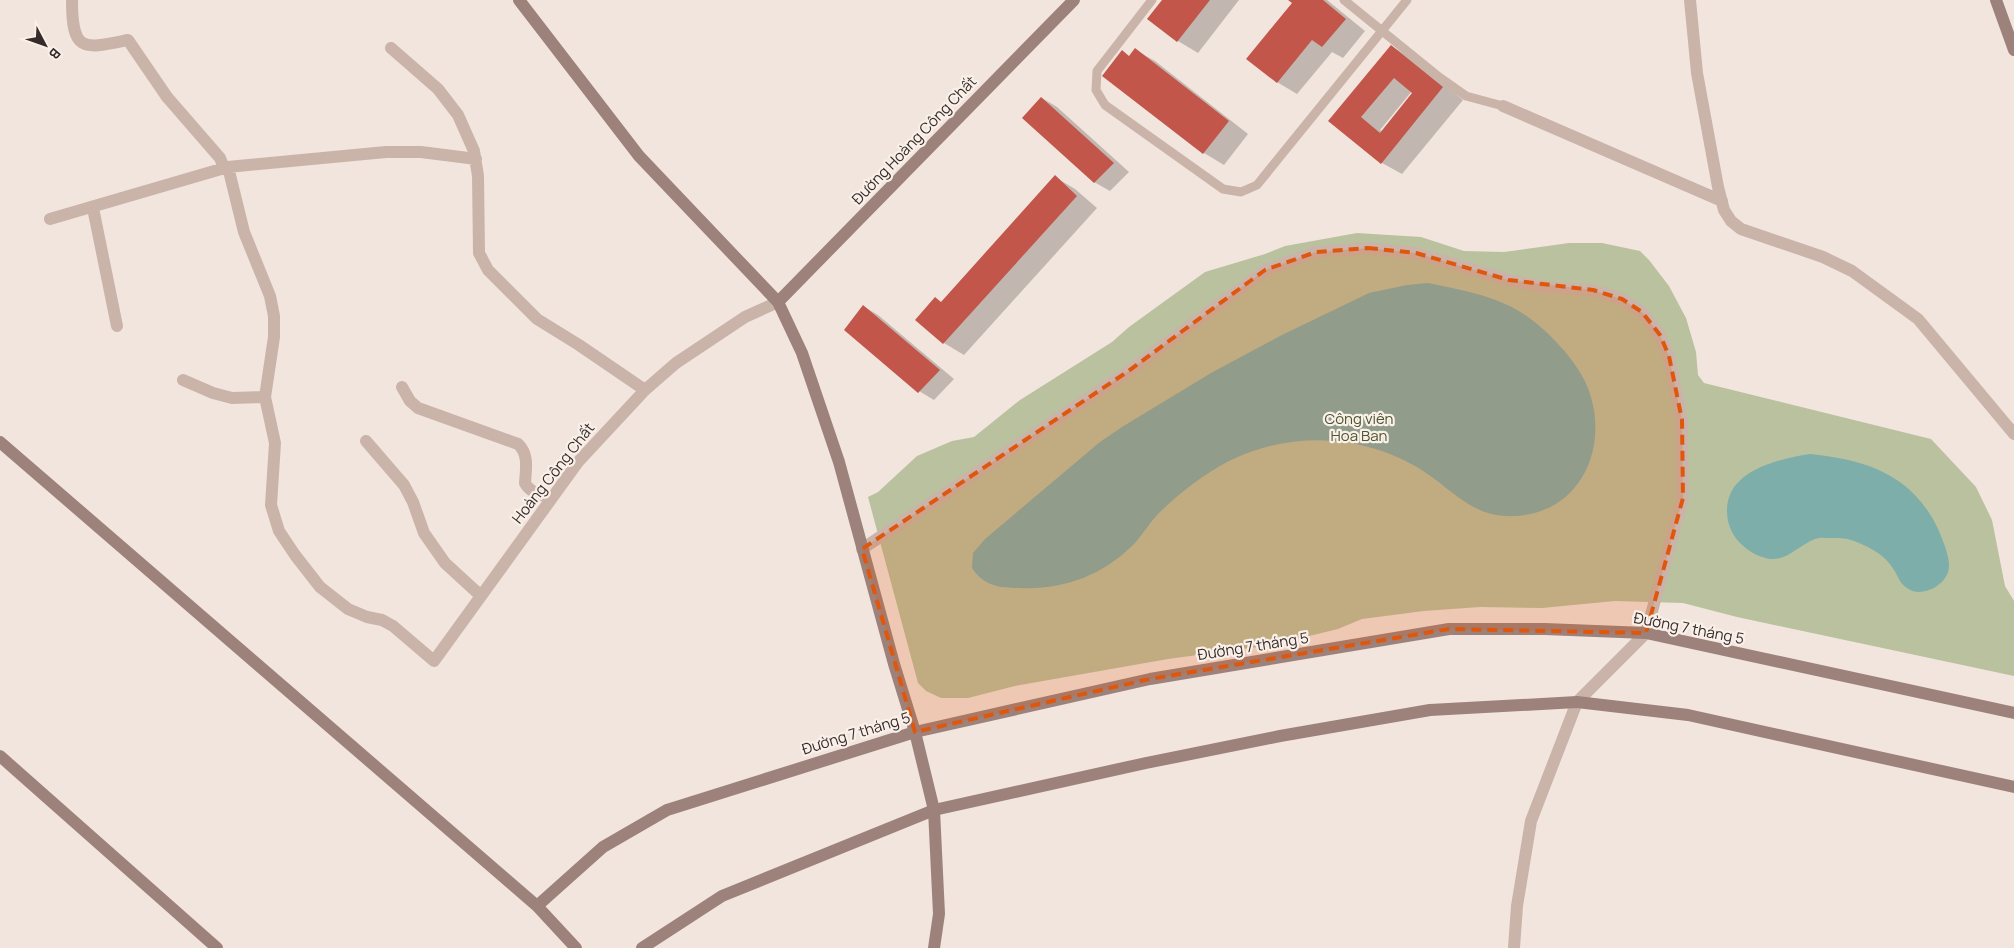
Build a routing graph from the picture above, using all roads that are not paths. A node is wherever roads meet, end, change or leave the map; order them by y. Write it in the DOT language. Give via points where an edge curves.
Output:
graph roads {
  1 [pos="72,0"];
  2 [pos="519,0"];
  3 [pos="1074,0"];
  4 [pos="1152,0"];
  5 [pos="1344,0"];
  6 [pos="1407,0"];
  7 [pos="1690,0"];
  8 [pos="1996,0"];
  9 [pos="1382,30"];
  10 [pos="392,48"];
  11 [pos="2014,50"];
  12 [pos="1503,106"];
  13 [pos="476,159"];
  14 [pos="226,167"];
  15 [pos="1722,200"];
  16 [pos="93,208"];
  17 [pos="50,219"];
  18 [pos="778,302"];
  19 [pos="117,326"];
  20 [pos="183,380"];
  21 [pos="402,387"];
  22 [pos="645,390"];
  23 [pos="265,397"];
  24 [pos="2014,434"];
  25 [pos="366,441"];
  26 [pos="0,442"];
  27 [pos="552,498"];
  28 [pos="862,549"];
  29 [pos="481,596"];
  30 [pos="1646,633"];
  31 [pos="1577,702"];
  32 [pos="2014,713"];
  33 [pos="915,732"];
  34 [pos="0,756"];
  35 [pos="2014,787"];
  36 [pos="934,810"];
  37 [pos="538,906"];
  38 [pos="217,948"];
  39 [pos="576,948"];
  40 [pos="642,948"];
  41 [pos="934,948"];
  42 [pos="1514,948"];
  1 -- 14 [label="street" via="77,37 85,45 95,47 128,40 167,97"];
  2 -- 18 [label="street" via="639,156"];
  3 -- 18 [label="street, Đường Hoàng Công Chất"];
  4 -- 9 [label="lane" via="1097,70 1096,90 1105,105 1215,184 1241,192 1257,185"];
  5 -- 9 [label="lane"];
  6 -- 9 [label="lane"];
  7 -- 15 [label="street" via="1697,73"];
  8 -- 11 [label="street"];
  9 -- 12 [label="lane" via="1466,96"];
  10 -- 13 [label="street" via="438,90 458,115"];
  12 -- 15 [label="street"];
  13 -- 14 [label="street" via="421,152 386,152"];
  13 -- 22 [label="street" via="479,254 488,270 537,319"];
  14 -- 16 [label="street"];
  14 -- 23 [label="street" via="244,232 270,296 274,316"];
  15 -- 24 [label="street" via="1731,221 1741,229 1823,257 1852,271 1918,319"];
  16 -- 17 [label="street"];
  16 -- 19 [label="street"];
  18 -- 22 [label="street, Hoàng Công Chất" via="745,317 676,363"];
  18 -- 28 [label="street" via="802,353 839,462"];
  20 -- 23 [label="street" via="232,398"];
  21 -- 27 [label="street" via="418,408 518,444 526,455 527,487"];
  22 -- 27 [label="street, Hoàng Công Chất" via="578,462"];
  23 -- 29 [label="street, Hoàng Công Chất" via="275,443 271,505 279,530 320,587 348,609 393,626 434,662"];
  25 -- 29 [label="street" via="404,486 424,533 445,563"];
  26 -- 37 [label="street"];
  27 -- 29 [label="street, Hoàng Công Chất"];
  28 -- 30 [label="street" via="1127,372 1265,270 1316,252 1368,248 1416,253 1508,280 1593,290 1622,299 1642,312 1660,335 1669,356 1682,420 1683,498"];
  28 -- 33 [label="street"];
  30 -- 31 [label="street"];
  30 -- 32 [label="street, Đường 7 tháng 5"];
  30 -- 33 [label="street, Đường 7 tháng 5" via="1449,629 1150,680"];
  31 -- 35 [label="street" via="1688,715"];
  31 -- 36 [label="street" via="1421,712 1270,738"];
  31 -- 42 [label="street" via="1531,821 1517,906"];
  33 -- 36 [label="street"];
  33 -- 37 [label="street, Đường 7 tháng 5" via="668,810 603,847"];
  34 -- 38 [label="street"];
  36 -- 40 [label="street" via="722,896"];
  36 -- 41 [label="street" via="939,914"];
  37 -- 39 [label="street"];
}
